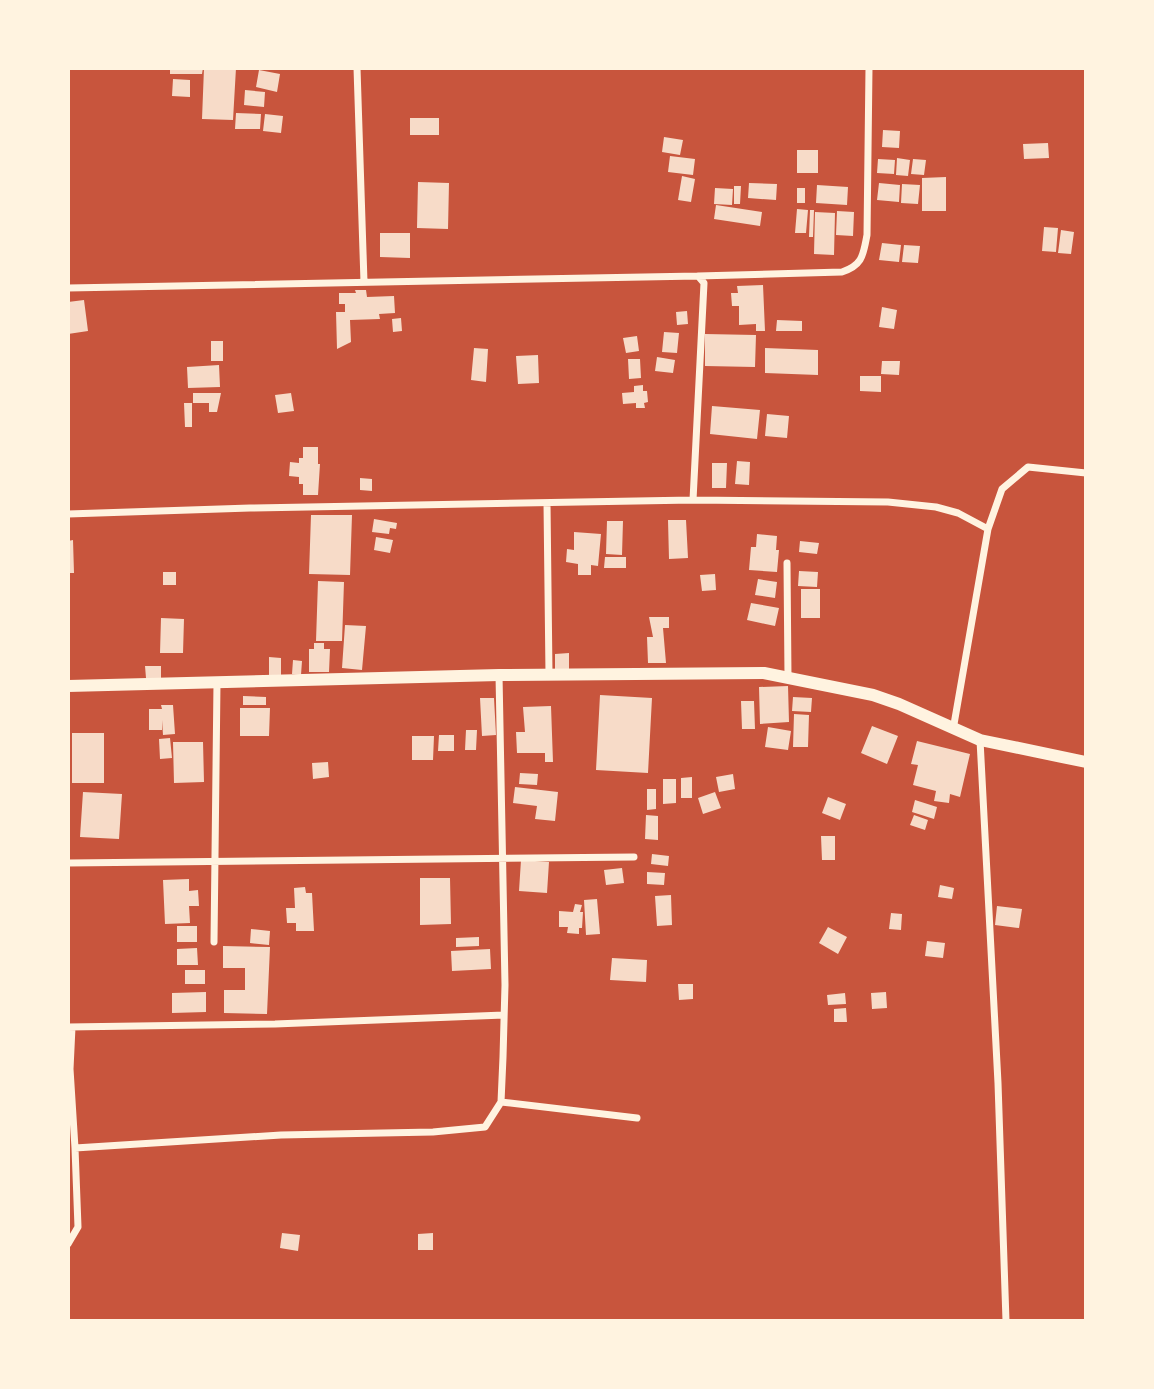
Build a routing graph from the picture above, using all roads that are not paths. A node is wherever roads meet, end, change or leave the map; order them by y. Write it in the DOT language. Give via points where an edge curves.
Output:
graph roads {
  1 [pos="357,68"];
  2 [pos="869,68"];
  3 [pos="698,276"];
  4 [pos="364,282"];
  5 [pos="68,288"];
  6 [pos="1086,473"];
  7 [pos="693,500"];
  8 [pos="547,503"];
  9 [pos="68,514"];
  10 [pos="988,529"];
  11 [pos="787,563"];
  12 [pos="549,674"];
  13 [pos="499,675"];
  14 [pos="788,677"];
  15 [pos="217,683"];
  16 [pos="68,686"];
  17 [pos="953,730"];
  18 [pos="980,740"];
  19 [pos="1086,762"];
  20 [pos="634,857"];
  21 [pos="502,859"];
  22 [pos="215,862"];
  23 [pos="68,863"];
  24 [pos="214,942"];
  25 [pos="504,1015"];
  26 [pos="70,1027"];
  27 [pos="501,1102"];
  28 [pos="637,1118"];
  29 [pos="75,1148"];
  30 [pos="68,1244"];
  31 [pos="1006,1321"];
  1 -- 4 [label="street"];
  2 -- 3 [label="street" via="867,235 855,267 842,272"];
  3 -- 4 [label="street"];
  3 -- 7 [label="street" via="704,283"];
  4 -- 5 [label="street"];
  6 -- 10 [label="street" via="1028,467 1002,489"];
  7 -- 8 [label="street"];
  7 -- 10 [label="street" via="924,505 958,513"];
  8 -- 9 [label="street"];
  8 -- 12 [label="street"];
  10 -- 17 [label="street"];
  11 -- 14 [label="street"];
  12 -- 13 [label="highway"];
  12 -- 14 [label="highway"];
  13 -- 15 [label="highway"];
  13 -- 21 [label="street"];
  14 -- 17 [label="highway" via="873,695"];
  15 -- 16 [label="highway"];
  15 -- 22 [label="street"];
  17 -- 18 [label="highway"];
  18 -- 19 [label="highway"];
  18 -- 31 [label="street"];
  20 -- 21 [label="street"];
  21 -- 22 [label="street"];
  21 -- 25 [label="street"];
  22 -- 23 [label="street"];
  22 -- 24 [label="street"];
  25 -- 26 [label="street"];
  25 -- 27 [label="street"];
  26 -- 29 [label="street"];
  27 -- 28 [label="street"];
  27 -- 29 [label="street" via="485,1127"];
  29 -- 30 [label="street" via="78,1227"];
}
